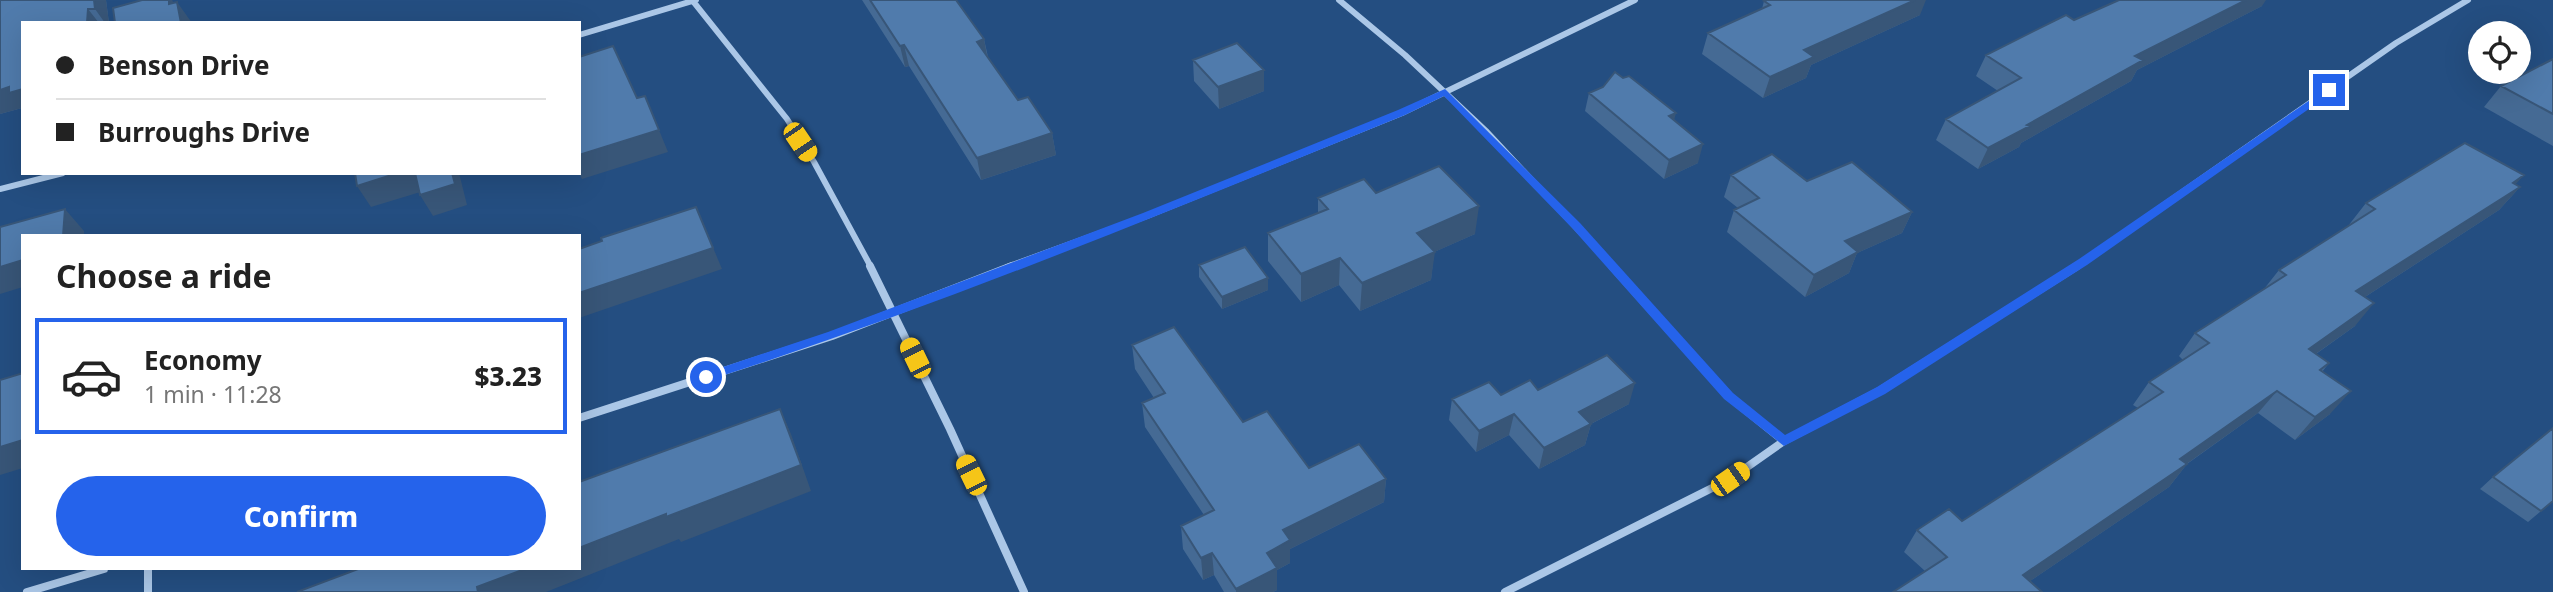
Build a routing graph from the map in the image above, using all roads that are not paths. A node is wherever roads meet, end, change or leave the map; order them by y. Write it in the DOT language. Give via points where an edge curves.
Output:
graph roads {
  1 [pos="694,0"];
  2 [pos="1339,0"];
  3 [pos="1635,0"];
  4 [pos="2468,0"];
  5 [pos="581,34"];
  6 [pos="1445,92"];
  7 [pos="55,175"];
  8 [pos="0,189"];
  9 [pos="893,311"];
  10 [pos="581,417"];
  11 [pos="1784,441"];
  12 [pos="101,570"];
  13 [pos="148,570"];
  14 [pos="27,592"];
  15 [pos="148,592"];
  16 [pos="1024,592"];
  17 [pos="1505,592"];
  1 -- 5 [label="street"];
  1 -- 9 [label="street" via="763,86 813,160"];
  2 -- 6 [label="street"];
  3 -- 6 [label="street"];
  4 -- 11 [label="street" via="2396,43 2083,262 1881,390"];
  6 -- 9 [label="street" via="1173,206"];
  6 -- 11 [label="street" via="1585,235 1728,396"];
  7 -- 8 [label="street"];
  9 -- 10 [label="street"];
  9 -- 16 [label="street"];
  11 -- 17 [label="street" via="1730,479"];
  12 -- 14 [label="street"];
  13 -- 15 [label="street"];
}
